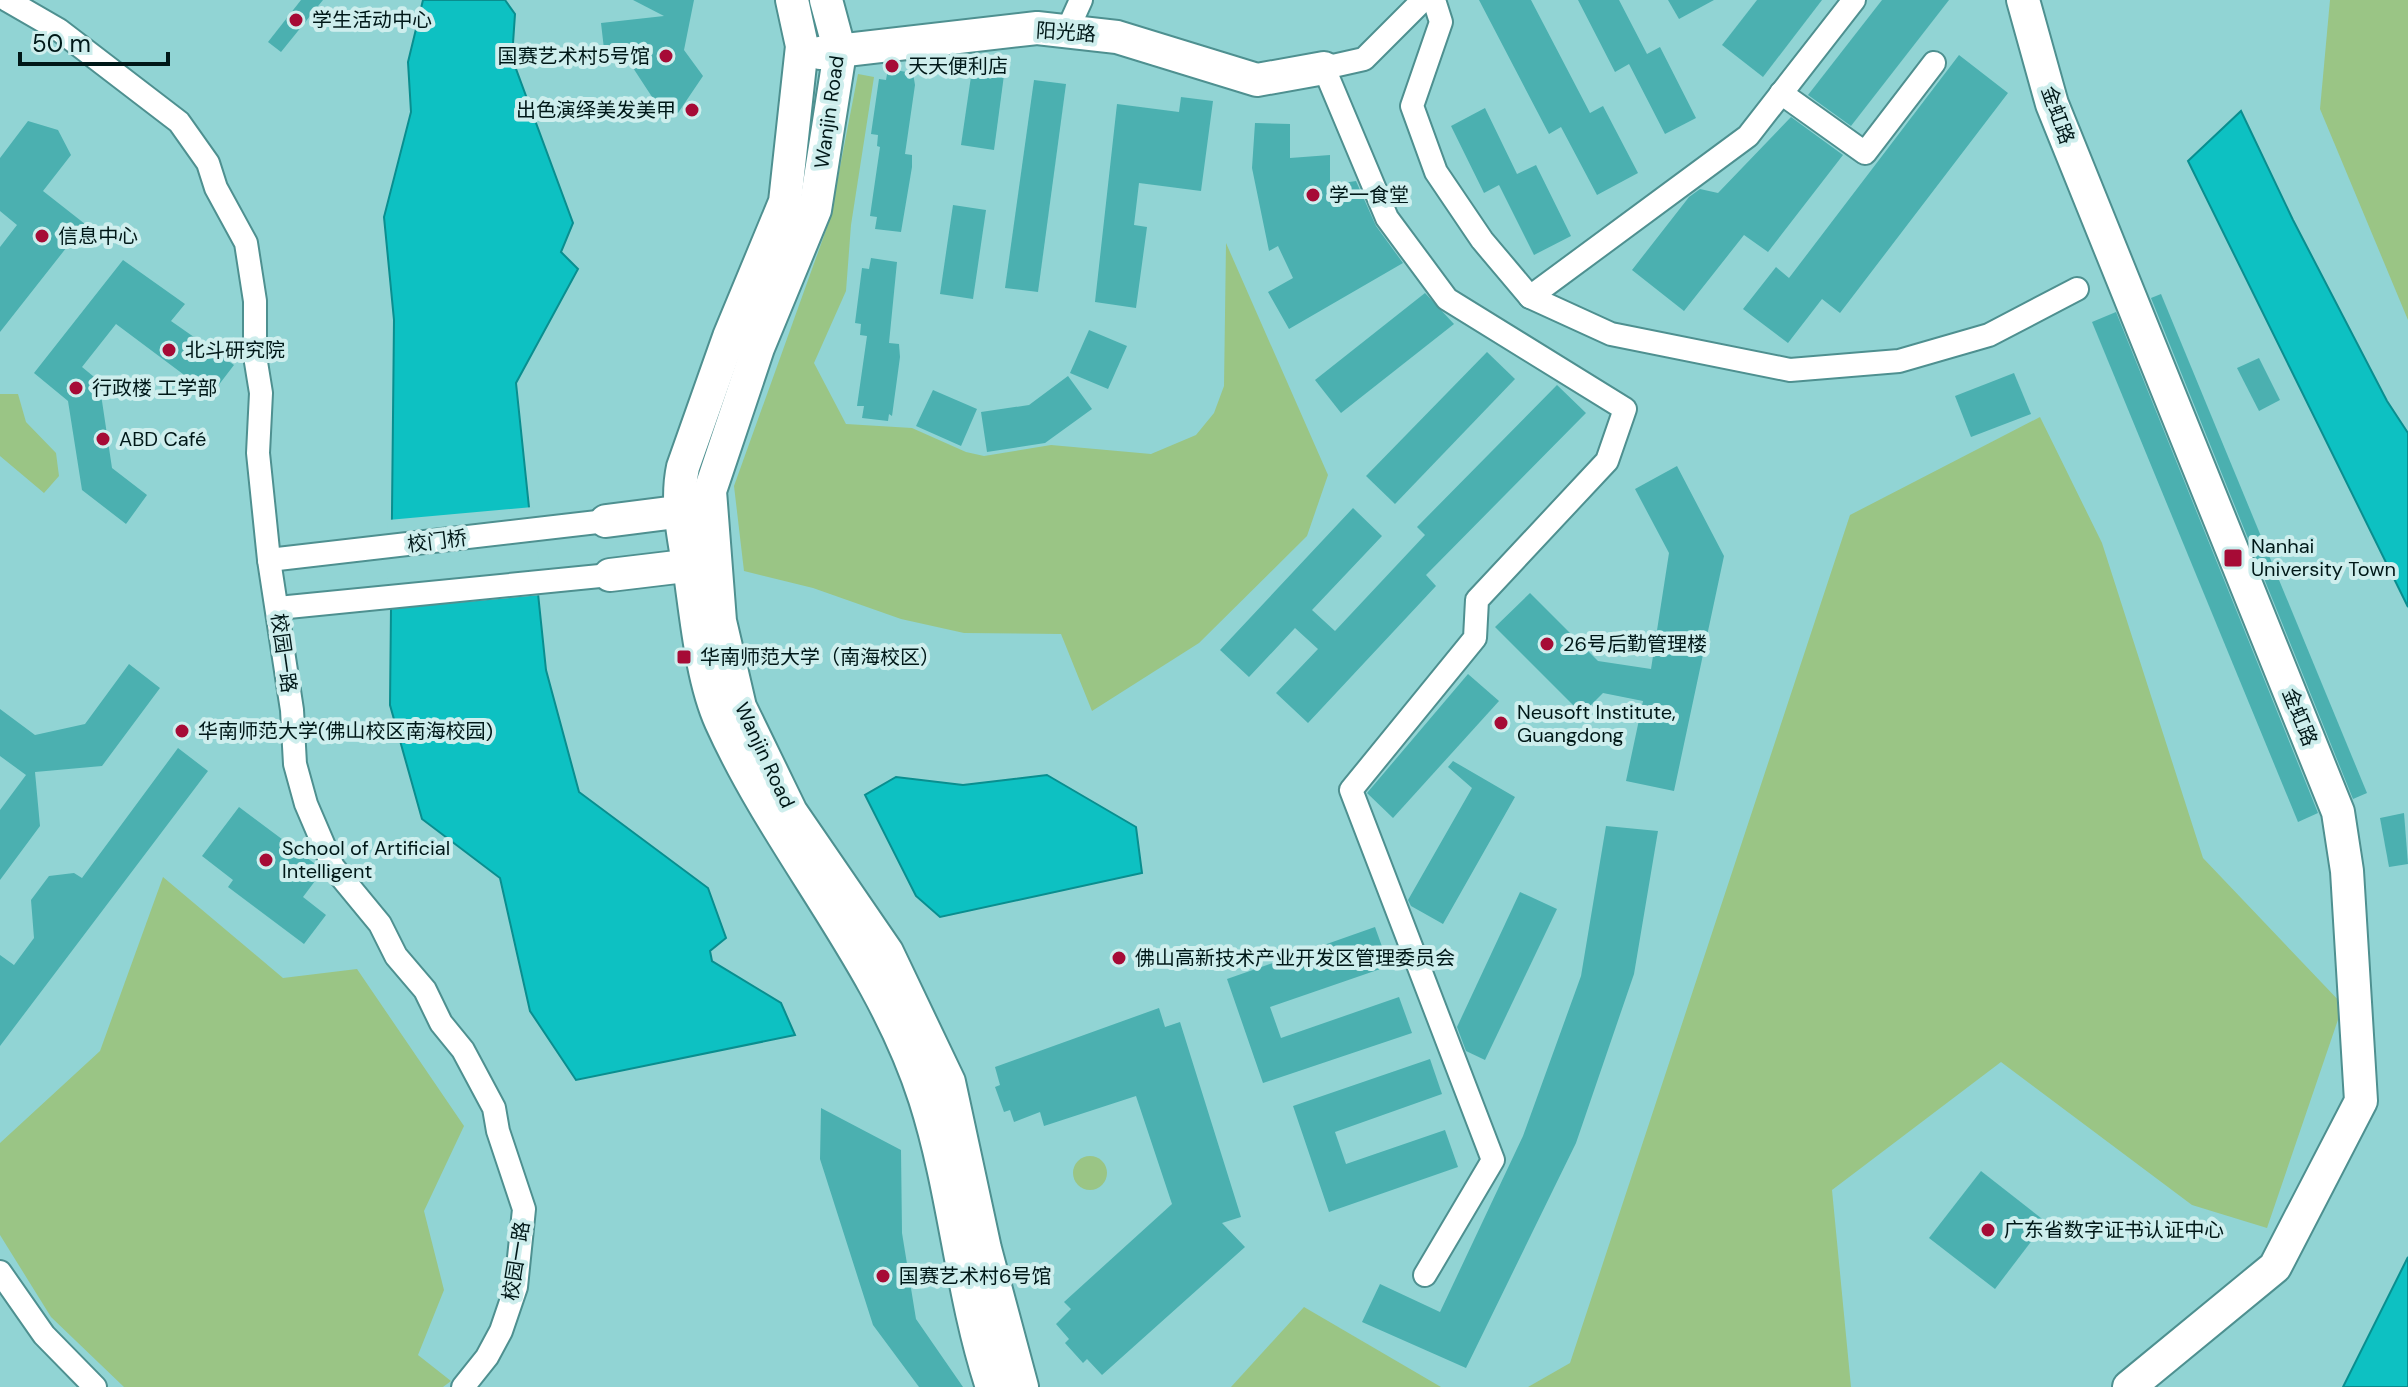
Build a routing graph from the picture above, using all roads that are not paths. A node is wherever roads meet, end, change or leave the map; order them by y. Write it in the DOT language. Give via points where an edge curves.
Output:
graph roads {
  1 [pos="7,0"];
  2 [pos="792,0"];
  3 [pos="826,0"];
  4 [pos="1081,0"];
  5 [pos="1423,0"];
  6 [pos="1434,0"];
  7 [pos="1854,0"];
  8 [pos="2023,0"];
  9 [pos="1067,31"];
  10 [pos="840,52"];
  11 [pos="801,54"];
  12 [pos="1934,63"];
  13 [pos="1324,68"];
  14 [pos="1781,93"];
  15 [pos="2077,289"];
  16 [pos="1530,297"];
  17 [pos="696,510"];
  18 [pos="606,521"];
  19 [pos="269,560"];
  20 [pos="702,564"];
  21 [pos="610,575"];
  22 [pos="278,608"];
  23 [pos="0,1272"];
  24 [pos="1425,1275"];
  25 [pos="95,1387"];
  26 [pos="463,1387"];
  27 [pos="992,1387"];
  28 [pos="1022,1387"];
  29 [pos="2129,1387"];
  1 -- 19 [label="street, 校园一路" via="59,30 179,122 231,209 246,243 255,301 261,393 258,453"];
  2 -- 11 [label="street, Wanjin Road"];
  3 -- 10 [label="street, Wanjin Road"];
  4 -- 9 [label="street"];
  5 -- 13 [label="street" via="1364,59"];
  6 -- 16 [label="street" via="1441,22 1412,106 1436,172 1482,240"];
  7 -- 14 [label="street"];
  8 -- 29 [label="street, 金虹路" via="2052,104 2338,812 2347,871 2361,1101 2275,1267"];
  9 -- 10 [label="street, 阳光路" via="1037,28"];
  9 -- 13 [label="street, 阳光路" via="1117,37 1257,80"];
  10 -- 11 [label="street, 阳光路"];
  10 -- 17 [label="street, Wanjin Road" via="815,210 758,348 712,482"];
  11 -- 17 [label="street, Wanjin Road" via="785,202 683,467 679,487"];
  12 -- 14 [label="street" via="1865,153"];
  13 -- 24 [label="street" via="1387,218 1447,299 1625,409 1607,461 1477,600 1475,638 1351,790 1493,1160"];
  14 -- 16 [label="street" via="1748,136"];
  15 -- 16 [label="street" via="1989,335 1899,361 1790,370 1611,334"];
  17 -- 18 [label="street"];
  17 -- 20 [label="street, Wanjin Road"];
  18 -- 19 [label="street, 校门桥"];
  19 -- 22 [label="street, 校园一路"];
  20 -- 21 [label="street"];
  20 -- 27 [label="street, Wanjin Road" via="698,631 720,719 776,830 870,972 925,1099"];
  20 -- 28 [label="street, Wanjin Road" via="740,707 791,812 887,952 949,1082"];
  21 -- 22 [label="street"];
  22 -- 26 [label="street, 校园一路" via="295,764 306,804 333,867 380,924 396,956 463,1050 494,1108 524,1209 516,1287 501,1331"];
  23 -- 25 [label="street" via="44,1335"];
}
